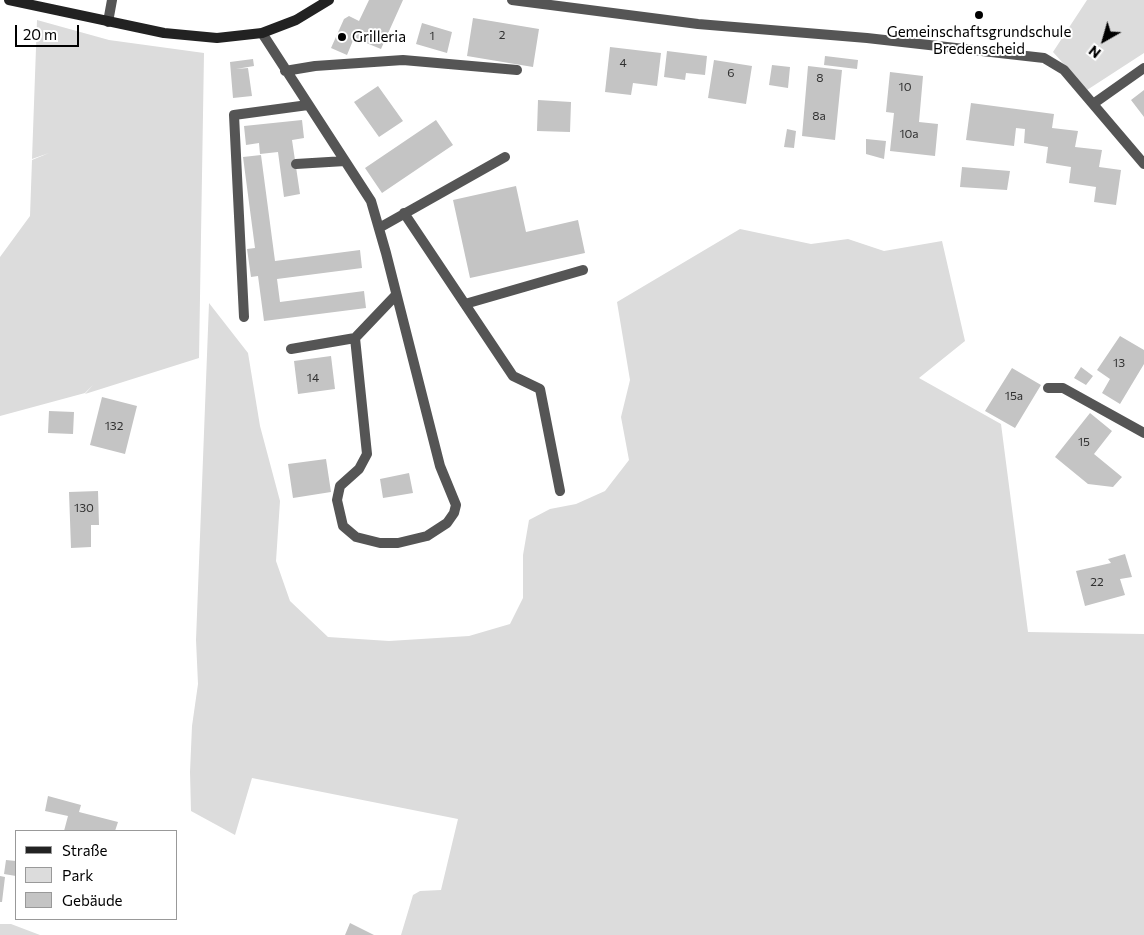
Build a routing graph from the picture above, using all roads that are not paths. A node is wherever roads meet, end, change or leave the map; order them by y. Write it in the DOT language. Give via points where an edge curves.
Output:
graph roads {
  1 [pos="9,0"];
  2 [pos="112,0"];
  3 [pos="329,0"];
  4 [pos="512,0"];
  5 [pos="108,22"];
  6 [pos="262,33"];
  7 [pos="1144,68"];
  8 [pos="517,70"];
  9 [pos="285,71"];
  10 [pos="1093,104"];
  11 [pos="308,105"];
  12 [pos="505,157"];
  13 [pos="345,161"];
  14 [pos="296,164"];
  15 [pos="1144,164"];
  16 [pos="404,213"];
  17 [pos="379,228"];
  18 [pos="583,270"];
  19 [pos="396,295"];
  20 [pos="465,304"];
  21 [pos="244,317"];
  22 [pos="355,338"];
  23 [pos="292,349"];
  24 [pos="1048,388"];
  25 [pos="1144,433"];
  26 [pos="560,492"];
  1 -- 5 [label="main road"];
  2 -- 5 [label="street"];
  3 -- 6 [label="main road" via="296,20"];
  4 -- 10 [label="street" via="698,24 867,38 1044,58 1064,70"];
  5 -- 6 [label="main road" via="164,33 216,38"];
  6 -- 9 [label="street"];
  7 -- 10 [label="street"];
  8 -- 9 [label="street" via="403,60"];
  9 -- 11 [label="street"];
  10 -- 15 [label="street"];
  11 -- 13 [label="street"];
  11 -- 21 [label="street" via="234,115"];
  12 -- 16 [label="street"];
  13 -- 14 [label="street"];
  13 -- 17 [label="street" via="371,201"];
  16 -- 17 [label="street"];
  16 -- 20 [label="street"];
  17 -- 19 [label="street"];
  18 -- 20 [label="street"];
  19 -- 22 [label="street"];
  19 -- 22 [label="street" via="440,466 456,505 448,523 427,536 398,543 366,541 343,526 337,500 340,486 359,468 367,454"];
  20 -- 26 [label="street" via="513,376 540,389"];
  22 -- 23 [label="street"];
  24 -- 25 [label="street" via="1063,388"];
}
